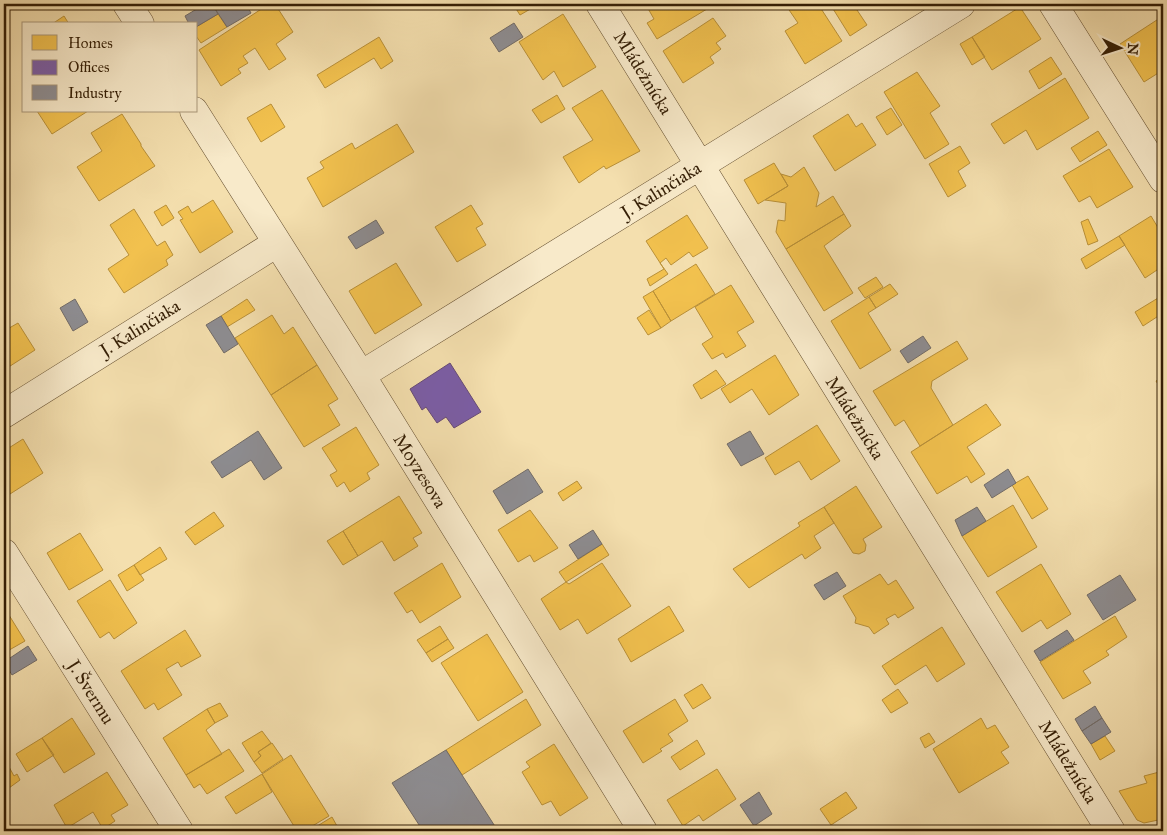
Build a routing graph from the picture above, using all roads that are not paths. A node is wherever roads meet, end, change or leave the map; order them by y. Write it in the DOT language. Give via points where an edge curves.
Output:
graph roads {
  1 [pos="127,4"];
  2 [pos="600,4"];
  3 [pos="961,4"];
  4 [pos="1052,4"];
  5 [pos="139,22"];
  6 [pos="195,112"];
  7 [pos="700,166"];
  8 [pos="1163,179"];
  9 [pos="277,243"];
  10 [pos="361,376"];
  11 [pos="4,414"];
  12 [pos="4,553"];
  13 [pos="179,831"];
  14 [pos="643,831"];
  15 [pos="1111,831"];
  1 -- 5 [label="street"];
  2 -- 7 [label="street, Mládežnícka"];
  3 -- 7 [label="street, J. Kalinčiaka"];
  4 -- 8 [label="street"];
  6 -- 9 [label="street, Moyzesova"];
  7 -- 10 [label="street, J. Kalinčiaka"];
  7 -- 15 [label="street, Mládežnícka"];
  9 -- 10 [label="street, Moyzesova"];
  9 -- 11 [label="street, J. Kalinčiaka"];
  10 -- 14 [label="street, Moyzesova"];
  12 -- 13 [label="street, J. Švermu"];
}
